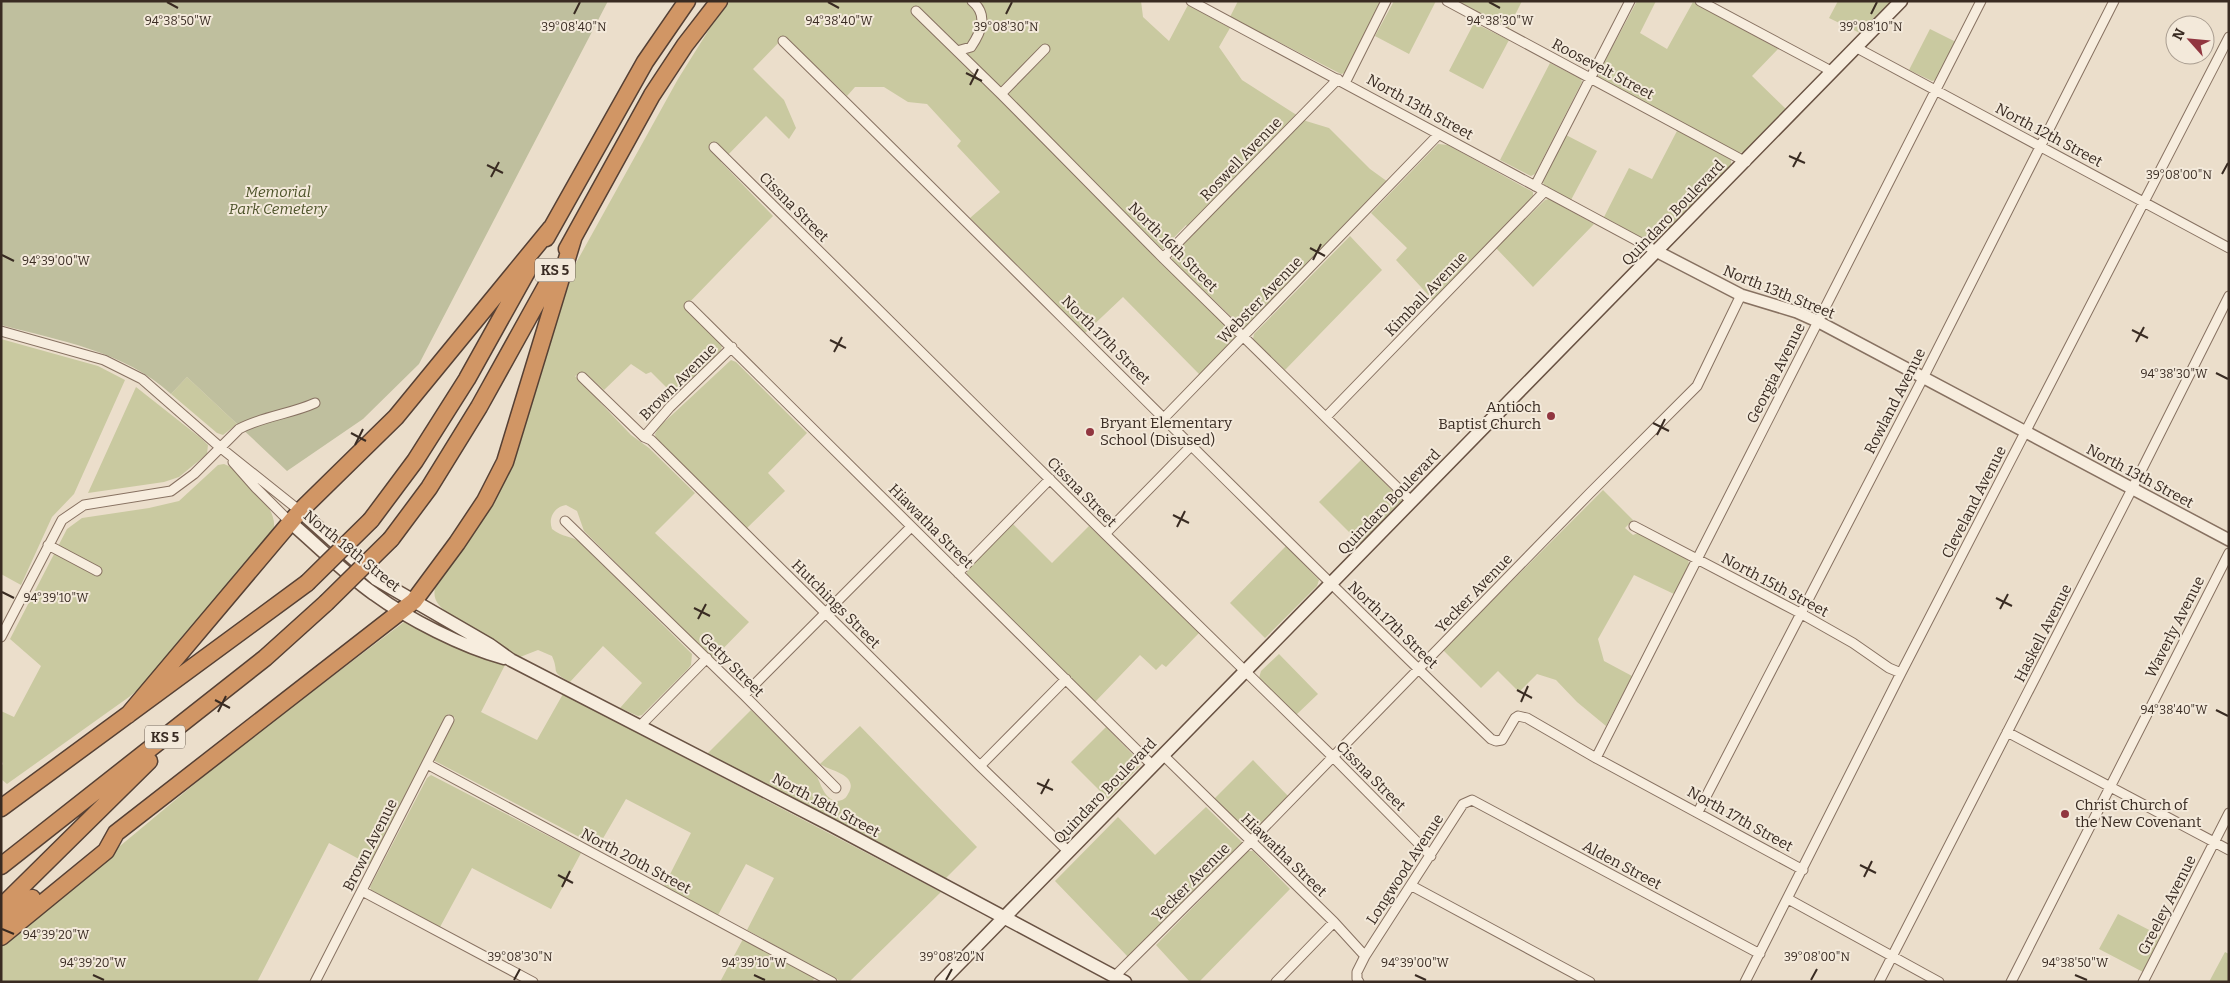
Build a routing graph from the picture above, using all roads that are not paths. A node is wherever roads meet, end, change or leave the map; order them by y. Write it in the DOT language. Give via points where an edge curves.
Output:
graph roads {
  1 [pos="687,1"];
  2 [pos="719,1"];
  3 [pos="972,1"];
  4 [pos="1191,1"];
  5 [pos="1386,1"];
  6 [pos="1447,1"];
  7 [pos="1630,1"];
  8 [pos="1700,1"];
  9 [pos="1902,1"];
  10 [pos="1981,1"];
  11 [pos="2114,1"];
  12 [pos="916,11"];
  13 [pos="2229,37"];
  14 [pos="783,41"];
  15 [pos="1857,48"];
  16 [pos="1045,49"];
  17 [pos="957,51"];
  18 [pos="1834,72"];
  19 [pos="1590,78"];
  20 [pos="1341,81"];
  21 [pos="1936,90"];
  22 [pos="1002,94"];
  23 [pos="1438,135"];
  24 [pos="714,147"];
  25 [pos="2041,147"];
  26 [pos="1746,162"];
  27 [pos="1535,186"];
  28 [pos="1545,191"];
  29 [pos="2145,202"];
  30 [pos="551,228"];
  31 [pos="573,239"];
  32 [pos="2229,248"];
  33 [pos="1658,252"];
  34 [pos="1163,258"];
  35 [pos="1741,295"];
  36 [pos="2229,296"];
  37 [pos="689,306"];
  38 [pos="1817,322"];
  39 [pos="1,330"];
  40 [pos="1244,336"];
  41 [pos="732,347"];
  42 [pos="582,377"];
  43 [pos="1923,378"];
  44 [pos="315,403"];
  45 [pos="1326,417"];
  46 [pos="1164,418"];
  47 [pos="2026,432"];
  48 [pos="644,437"];
  49 [pos="1191,446"];
  50 [pos="221,448"];
  51 [pos="1050,479"];
  52 [pos="2132,490"];
  53 [pos="1411,502"];
  54 [pos="295,516"];
  55 [pos="565,521"];
  56 [pos="1634,526"];
  57 [pos="911,527"];
  58 [pos="1104,534"];
  59 [pos="2229,540"];
  60 [pos="48,545"];
  61 [pos="2229,553"];
  62 [pos="1697,559"];
  63 [pos="97,571"];
  64 [pos="958,573"];
  65 [pos="1332,584"];
  66 [pos="408,606"];
  67 [pos="825,613"];
  68 [pos="1800,613"];
  69 [pos="1,637"];
  70 [pos="707,658"];
  71 [pos="1419,669"];
  72 [pos="1245,672"];
  73 [pos="1901,673"];
  74 [pos="1066,679"];
  75 [pos="744,695"];
  76 [pos="213,699"];
  77 [pos="128,715"];
  78 [pos="449,720"];
  79 [pos="640,726"];
  80 [pos="2007,732"];
  81 [pos="1163,755"];
  82 [pos="1333,757"];
  83 [pos="1596,758"];
  84 [pos="427,764"];
  85 [pos="980,766"];
  86 [pos="1153,766"];
  87 [pos="2110,786"];
  88 [pos="836,788"];
  89 [pos="1472,800"];
  90 [pos="1,808"];
  91 [pos="1698,812"];
  92 [pos="2229,813"];
  93 [pos="116,833"];
  94 [pos="1250,842"];
  95 [pos="2214,842"];
  96 [pos="2229,850"];
  97 [pos="1069,852"];
  98 [pos="1431,856"];
  99 [pos="1,866"];
  100 [pos="1803,870"];
  101 [pos="1412,886"];
  102 [pos="362,891"];
  103 [pos="1788,899"];
  104 [pos="1,906"];
  105 [pos="1004,919"];
  106 [pos="1,920"];
  107 [pos="1334,922"];
  108 [pos="1,937"];
  109 [pos="1760,954"];
  110 [pos="1365,956"];
  111 [pos="1891,957"];
  112 [pos="1120,979"];
  113 [pos="315,982"];
  114 [pos="533,982"];
  115 [pos="832,982"];
  116 [pos="941,982"];
  117 [pos="1276,982"];
  118 [pos="1359,982"];
  119 [pos="1590,982"];
  120 [pos="1746,982"];
  121 [pos="1879,982"];
  122 [pos="1939,982"];
  123 [pos="2011,982"];
  124 [pos="2144,982"];
  1 -- 30 [label="highway, KS 5" via="645,62"];
  2 -- 31 [label="highway, KS 5" via="684,45 652,95"];
  3 -- 17 [label="street" via="981,14 982,29 971,47"];
  4 -- 20 [label="street, North 13th Street"];
  5 -- 20 [label="street, Roswell Avenue"];
  6 -- 19 [label="street, Roosevelt Street"];
  7 -- 19 [label="street"];
  8 -- 18 [label="street"];
  9 -- 15 [label="main road, Quindaro Boulevard"];
  10 -- 21 [label="street, Georgia Avenue"];
  11 -- 25 [label="street, Rowland Avenue"];
  12 -- 17 [label="street, North 16th Street"];
  13 -- 29 [label="street, Cleveland Avenue"];
  14 -- 46 [label="street, North 17th Street"];
  15 -- 18 [label="main road, Quindaro Boulevard"];
  15 -- 21 [label="street, North 12th Street"];
  16 -- 22 [label="street"];
  17 -- 22 [label="street, North 16th Street"];
  18 -- 26 [label="main road, Quindaro Boulevard"];
  19 -- 26 [label="street, Roosevelt Street"];
  19 -- 27 [label="street"];
  20 -- 23 [label="street, North 13th Street"];
  20 -- 34 [label="street, Roswell Avenue"];
  21 -- 25 [label="street, North 12th Street"];
  21 -- 38 [label="street, Georgia Avenue"];
  22 -- 34 [label="street, North 16th Street"];
  23 -- 27 [label="street, North 13th Street"];
  23 -- 40 [label="street, Webster Avenue"];
  24 -- 51 [label="street, Cissna Street"];
  25 -- 29 [label="street, North 12th Street"];
  25 -- 43 [label="street, Rowland Avenue"];
  26 -- 33 [label="main road, Quindaro Boulevard"];
  27 -- 28 [label="street, North 13th Street"];
  28 -- 33 [label="street, North 13th Street"];
  28 -- 45 [label="street, Kimball Avenue"];
  29 -- 32 [label="street, North 12th Street"];
  29 -- 47 [label="street, Cleveland Avenue"];
  30 -- 54 [label="highway" via="396,417"];
  30 -- 77 [label="highway, KS 5, bridge" via="467,379 415,462 371,520 307,583"];
  31 -- 66 [label="highway" via="505,462 485,501 457,543"];
  31 -- 76 [label="highway, KS 5, bridge" via="479,407 391,539 265,658"];
  33 -- 35 [label="street, North 13th Street"];
  33 -- 53 [label="main road, Quindaro Boulevard"];
  34 -- 40 [label="street, North 16th Street"];
  35 -- 38 [label="street, North 13th Street" via="1797,312"];
  35 -- 71 [label="street, Yecker Avenue" via="1697,386"];
  36 -- 52 [label="street, Haskell Avenue"];
  37 -- 41 [label="street, Hiawatha Street"];
  38 -- 43 [label="street, North 13th Street"];
  38 -- 62 [label="street, Georgia Avenue"];
  39 -- 50 [label="street, North 18th Street" via="119,366 142,379"];
  40 -- 45 [label="street, North 16th Street"];
  40 -- 46 [label="street, Webster Avenue"];
  41 -- 48 [label="street, Brown Avenue"];
  41 -- 57 [label="street, Hiawatha Street"];
  42 -- 48 [label="street, Hutchings Street"];
  43 -- 47 [label="street, North 13th Street"];
  43 -- 68 [label="street, Rowland Avenue"];
  44 -- 50 [label="street" via="249,424 239,429"];
  45 -- 53 [label="street, North 16th Street"];
  46 -- 49 [label="street, North 17th Street"];
  47 -- 52 [label="street, North 13th Street"];
  47 -- 73 [label="street, Cleveland Avenue"];
  48 -- 67 [label="street, Hutchings Street" via="651,440"];
  49 -- 58 [label="street"];
  49 -- 65 [label="street, North 17th Street"];
  50 -- 54 [label="street, North 18th Street"];
  50 -- 54 [label="street, North 18th Street" via="256,488"];
  50 -- 60 [label="street" via="171,491 84,505 62,520"];
  51 -- 58 [label="street, Cissna Street"];
  51 -- 64 [label="street"];
  52 -- 59 [label="street, North 13th Street"];
  52 -- 80 [label="street, Haskell Avenue"];
  53 -- 65 [label="main road, Quindaro Boulevard"];
  54 -- 66 [label="main road, North 18th Street" via="374,594"];
  54 -- 77 [label="highway"];
  55 -- 70 [label="street, Getty Street"];
  56 -- 62 [label="street, North 15th Street"];
  57 -- 64 [label="street, Hiawatha Street"];
  57 -- 67 [label="street"];
  58 -- 72 [label="street, Cissna Street"];
  60 -- 63 [label="street"];
  60 -- 69 [label="street"];
  61 -- 87 [label="street, Waverly Avenue"];
  62 -- 68 [label="street, North 15th Street"];
  62 -- 83 [label="street, Georgia Avenue"];
  64 -- 74 [label="street, Hiawatha Street"];
  65 -- 71 [label="street, North 17th Street"];
  65 -- 72 [label="main road, Quindaro Boulevard"];
  66 -- 79 [label="main road, North 18th Street" via="484,653 511,660"];
  66 -- 93 [label="highway"];
  67 -- 75 [label="street"];
  67 -- 85 [label="street, Hutchings Street"];
  68 -- 73 [label="street, North 15th Street"];
  68 -- 91 [label="street, Rowland Avenue"];
  70 -- 75 [label="street, Getty Street"];
  70 -- 79 [label="street"];
  71 -- 82 [label="street, Yecker Avenue"];
  71 -- 83 [label="street, North 17th Street" via="1496,741 1502,740 1515,718 1521,716"];
  72 -- 81 [label="main road, Quindaro Boulevard"];
  72 -- 82 [label="street, Cissna Street"];
  73 -- 100 [label="street, Cleveland Avenue"];
  74 -- 85 [label="street"];
  74 -- 86 [label="street, Hiawatha Street"];
  75 -- 88 [label="street, Getty Street"];
  76 -- 99 [label="highway, KS 5"];
  76 -- 104 [label="highway"];
  77 -- 90 [label="highway, KS 5"];
  78 -- 84 [label="street, Brown Avenue"];
  79 -- 105 [label="main road, North 18th Street"];
  80 -- 87 [label="street"];
  80 -- 111 [label="street, Haskell Avenue"];
  81 -- 86 [label="main road, Quindaro Boulevard"];
  81 -- 94 [label="street, Hiawatha Street"];
  82 -- 94 [label="street, Yecker Avenue"];
  82 -- 98 [label="street, Cissna Street"];
  83 -- 91 [label="street, North 17th Street"];
  84 -- 102 [label="street, Brown Avenue"];
  84 -- 115 [label="street, North 20th Street"];
  85 -- 97 [label="street, Hutchings Street"];
  86 -- 97 [label="main road, Quindaro Boulevard"];
  87 -- 95 [label="street"];
  87 -- 123 [label="street, Waverly Avenue"];
  89 -- 98 [label="street, Longwood Avenue" via="1464,804"];
  89 -- 109 [label="street, Alden Street"];
  91 -- 100 [label="street, North 17th Street"];
  92 -- 95 [label="street, Greeley Avenue"];
  93 -- 106 [label="highway"];
  93 -- 108 [label="highway" via="106,851"];
  94 -- 107 [label="street, Hiawatha Street"];
  94 -- 112 [label="street, Yecker Avenue"];
  95 -- 96 [label="street"];
  95 -- 124 [label="street, Greeley Avenue"];
  97 -- 105 [label="main road, Quindaro Boulevard"];
  98 -- 101 [label="street, Longwood Avenue"];
  100 -- 103 [label="street, Cleveland Avenue"];
  101 -- 110 [label="street, Longwood Avenue"];
  101 -- 119 [label="street"];
  102 -- 113 [label="street, Brown Avenue"];
  102 -- 114 [label="street"];
  103 -- 109 [label="street, Cleveland Avenue"];
  103 -- 111 [label="street"];
  105 -- 112 [label="main road, North 18th Street"];
  105 -- 116 [label="main road, Quindaro Boulevard"];
  107 -- 110 [label="street, Hiawatha Street"];
  107 -- 117 [label="street"];
  109 -- 120 [label="street, Cleveland Avenue"];
  110 -- 118 [label="street" via="1357,972"];
  111 -- 121 [label="street, Haskell Avenue"];
  111 -- 122 [label="street"];
}
